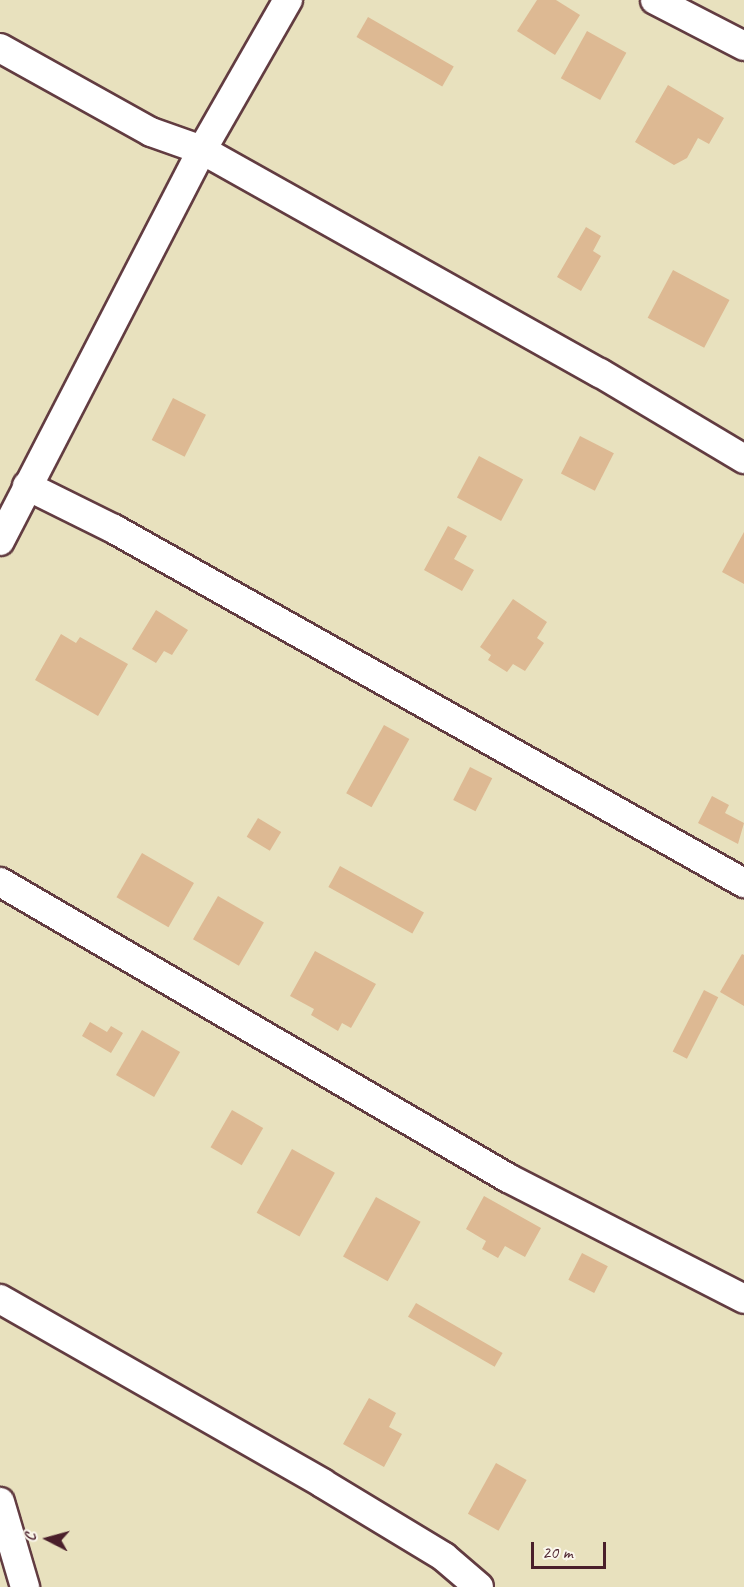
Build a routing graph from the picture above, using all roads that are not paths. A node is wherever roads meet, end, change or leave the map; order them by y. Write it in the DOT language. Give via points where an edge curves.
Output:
graph roads {
  1 [pos="288,0"];
  2 [pos="655,0"];
  3 [pos="744,46"];
  4 [pos="0,48"];
  5 [pos="202,150"];
  6 [pos="744,459"];
  7 [pos="15,497"];
  8 [pos="0,541"];
  9 [pos="0,882"];
  10 [pos="744,884"];
  11 [pos="0,1299"];
  12 [pos="744,1299"];
  13 [pos="0,1502"];
  14 [pos="26,1587"];
  15 [pos="479,1587"];
  1 -- 5 [label="street"];
  2 -- 3 [label="street"];
  4 -- 5 [label="street" via="151,132"];
  5 -- 6 [label="street" via="600,373"];
  5 -- 7 [label="street"];
  7 -- 8 [label="street"];
  7 -- 10 [label="street" via="114,529"];
  9 -- 12 [label="street" via="508,1178"];
  11 -- 15 [label="street" via="322,1483 444,1557"];
  13 -- 14 [label="street"];
}
